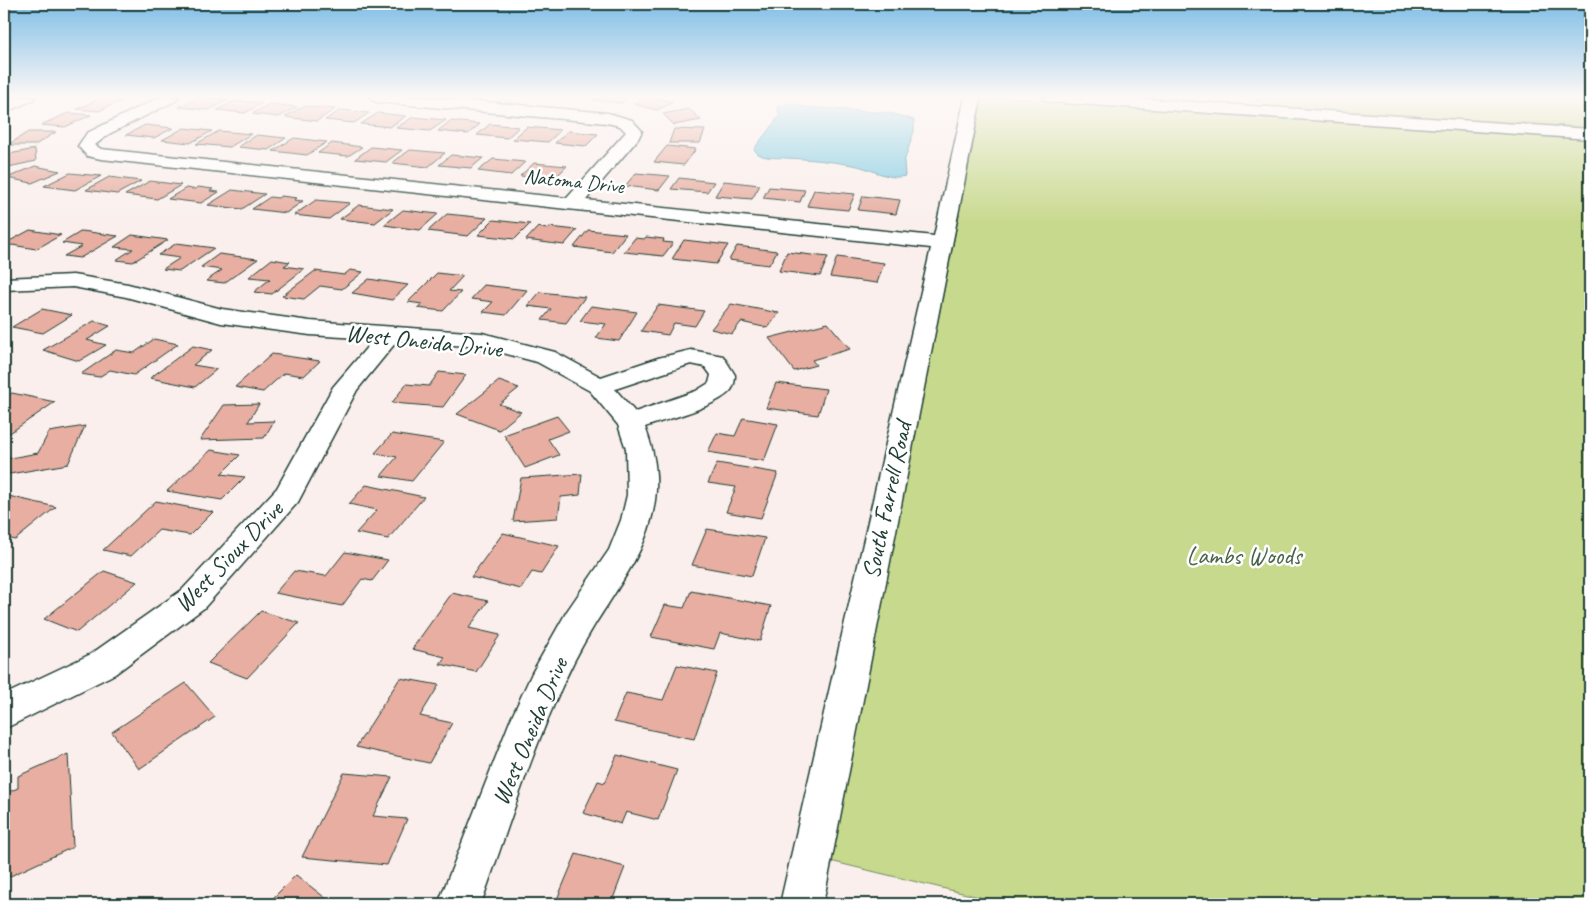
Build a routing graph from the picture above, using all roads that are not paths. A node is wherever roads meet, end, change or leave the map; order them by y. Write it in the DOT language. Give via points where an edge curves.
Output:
graph roads {
  1 [pos="91,139"];
  2 [pos="629,139"];
  3 [pos="963,139"];
  4 [pos="573,203"];
  5 [pos="941,243"];
  6 [pos="4,284"];
  7 [pos="390,335"];
  8 [pos="599,386"];
  9 [pos="630,424"];
  10 [pos="4,713"];
  11 [pos="460,904"];
  12 [pos="802,904"];
  1 -- 4 [label="street, Natoma Drive" via="86,146 100,154"];
  2 -- 4 [label="street"];
  3 -- 5 [label="street, South Farrell Road"];
  4 -- 5 [label="street, Natoma Drive"];
  5 -- 12 [label="street, South Farrell Road"];
  6 -- 7 [label="street, West Oneida Drive" via="73,281 128,291 221,316"];
  7 -- 8 [label="street, West Oneida Drive" via="482,340 546,357"];
  7 -- 10 [label="street, West Sioux Drive" via="346,387 288,495 193,599 103,664"];
  8 -- 9 [label="street, West Oneida Drive"];
  8 -- 9 [label="street" via="691,357 714,361 723,375 721,386 705,397"];
  9 -- 11 [label="street, West Oneida Drive" via="640,449 642,472 636,520 623,554 579,621 528,721"];
}
